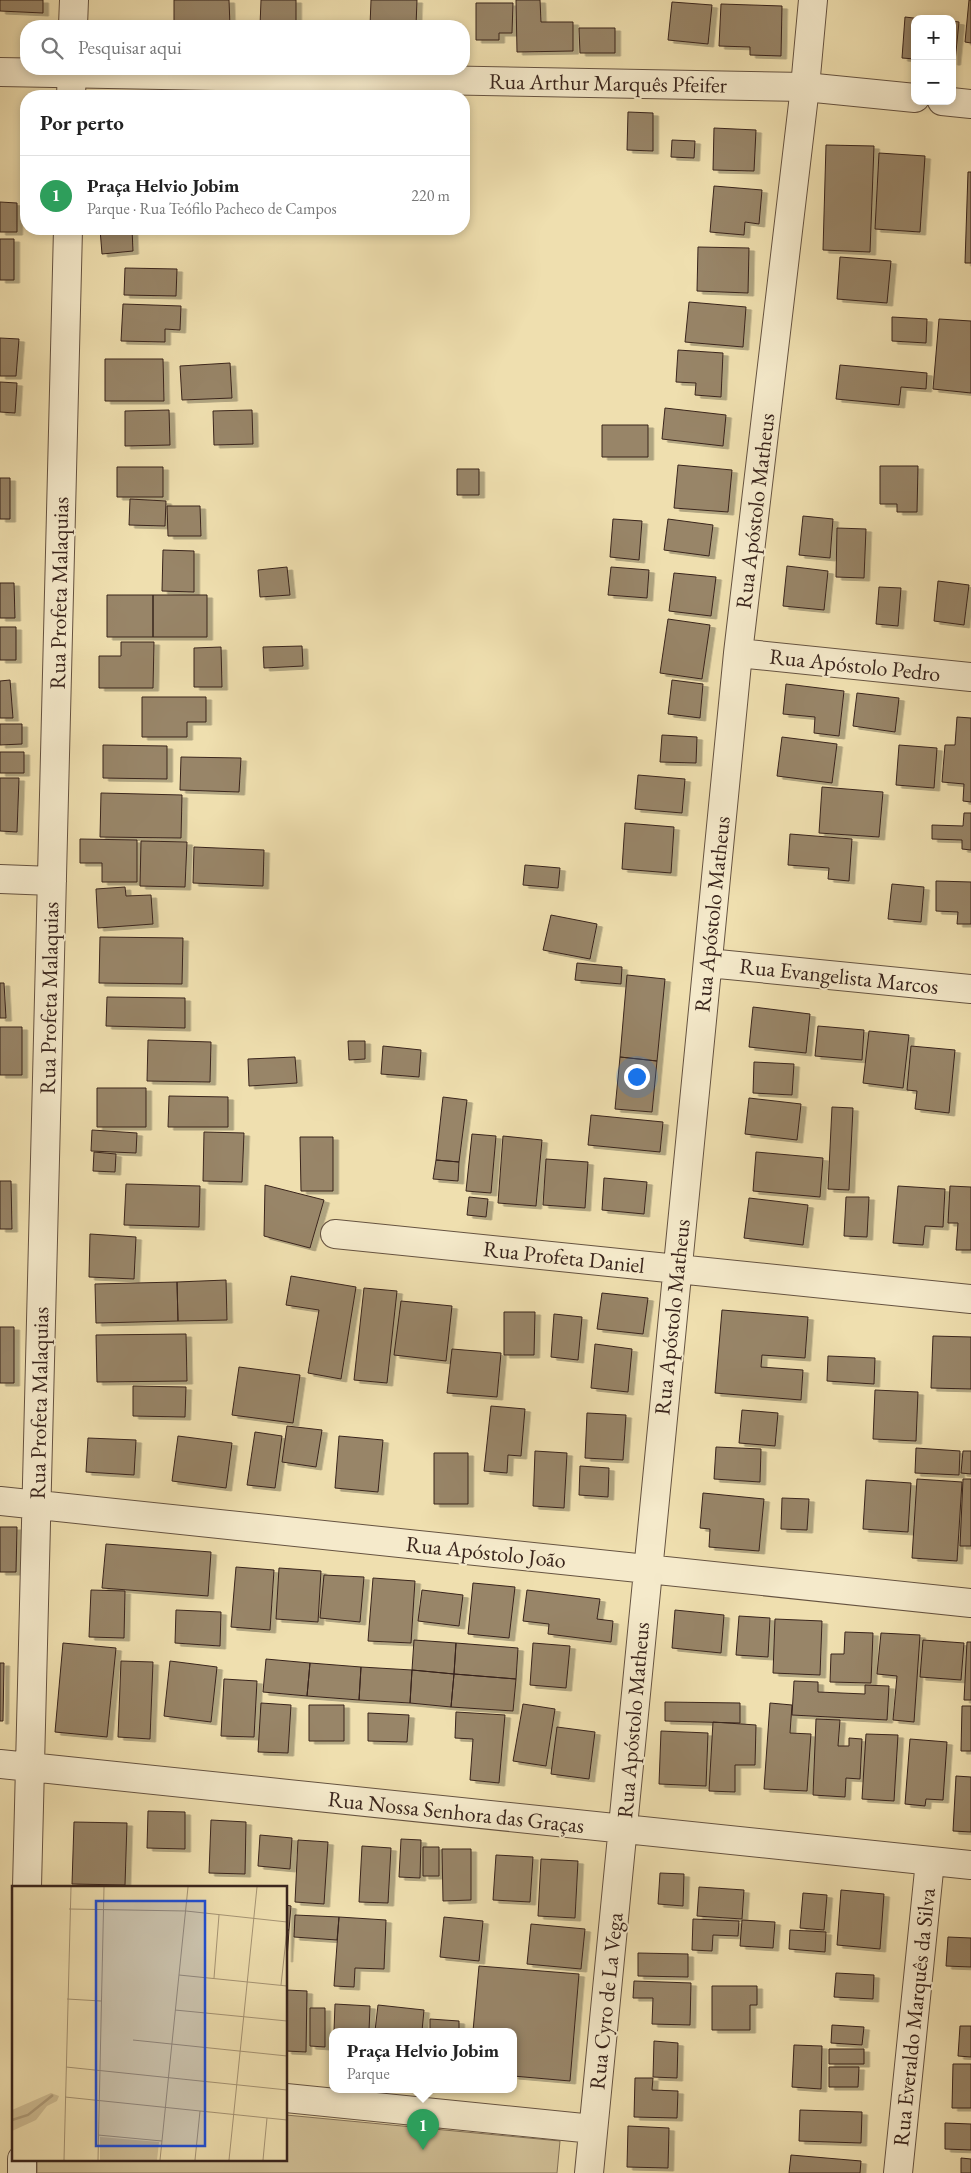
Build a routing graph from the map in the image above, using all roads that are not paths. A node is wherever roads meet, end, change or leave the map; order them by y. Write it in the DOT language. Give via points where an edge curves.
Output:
graph roads {
  1 [pos="74,0"];
  2 [pos="813,0"];
  3 [pos="73,20"];
  4 [pos="0,72"];
  5 [pos="20,74"];
  6 [pos="27,75"];
  7 [pos="71,80"];
  8 [pos="806,87"];
  9 [pos="911,98"];
  10 [pos="956,102"];
  11 [pos="971,104"];
  12 [pos="68,235"];
  13 [pos="738,653"];
  14 [pos="971,677"];
  15 [pos="0,879"];
  16 [pos="52,881"];
  17 [pos="708,962"];
  18 [pos="971,989"];
  19 [pos="335,1234"];
  20 [pos="677,1268"];
  21 [pos="971,1299"];
  22 [pos="0,1501"];
  23 [pos="36,1505"];
  24 [pos="647,1569"];
  25 [pos="971,1603"];
  26 [pos="0,1764"];
  27 [pos="30,1767"];
  28 [pos="623,1829"];
  29 [pos="930,1860"];
  30 [pos="971,1865"];
  31 [pos="28,1886"];
  32 [pos="288,2098"];
  33 [pos="593,2129"];
  34 [pos="22,2160"];
  35 [pos="22,2173"];
  36 [pos="589,2173"];
  37 [pos="898,2173"];
  1 -- 3 [label="street"];
  2 -- 8 [label="street, Rua Apóstolo Matheus"];
  4 -- 5 [label="street, Rua Arthur Marquês Pfeifer"];
  6 -- 7 [label="street, Rua Arthur Marquês Pfeifer"];
  7 -- 8 [label="street, Rua Arthur Marquês Pfeifer"];
  8 -- 9 [label="street, Rua Arthur Marquês Pfeifer"];
  8 -- 13 [label="street, Rua Apóstolo Matheus"];
  10 -- 11 [label="street"];
  12 -- 16 [label="street, Rua Profeta Malaquias"];
  13 -- 14 [label="street, Rua Apóstolo Pedro"];
  13 -- 17 [label="street, Rua Apóstolo Matheus"];
  15 -- 16 [label="street"];
  16 -- 23 [label="street, Rua Profeta Malaquias"];
  17 -- 18 [label="street, Rua Evangelista Marcos"];
  17 -- 20 [label="street, Rua Apóstolo Matheus"];
  19 -- 20 [label="street, Rua Profeta Daniel"];
  20 -- 21 [label="street, Rua Profeta Daniel"];
  20 -- 24 [label="street, Rua Apóstolo Matheus"];
  22 -- 23 [label="street, Rua Apóstolo João"];
  23 -- 24 [label="street, Rua Apóstolo João"];
  23 -- 27 [label="street, Rua Profeta Malaquias"];
  24 -- 25 [label="street, Rua Apóstolo João"];
  24 -- 28 [label="street, Rua Apóstolo Matheus"];
  26 -- 27 [label="street, Rua Nossa Senhora das Graças"];
  27 -- 28 [label="street, Rua Nossa Senhora das Graças"];
  27 -- 31 [label="street, Rua Profeta Malaquias"];
  28 -- 29 [label="street, Rua Nossa Senhora das Graças"];
  28 -- 33 [label="street, Rua Cyro de La Vega"];
  29 -- 30 [label="street, Rua Nossa Senhora das Graças"];
  29 -- 37 [label="street, Rua Everaldo Marquês da Silva"];
  32 -- 33 [label="street"];
  33 -- 36 [label="street, Rua Cyro de La Vega"];
  34 -- 35 [label="street"];
}
